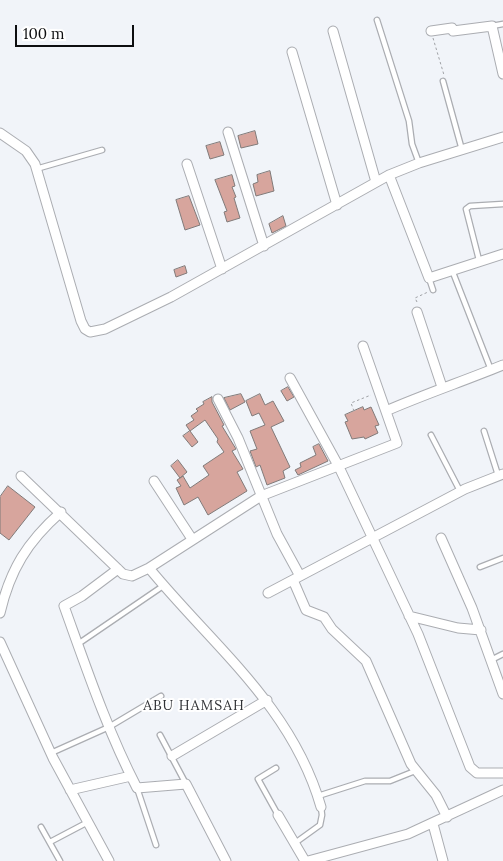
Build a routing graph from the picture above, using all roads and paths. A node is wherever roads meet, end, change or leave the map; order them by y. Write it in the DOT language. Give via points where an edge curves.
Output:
graph roads {
  1 [pos="376,20"];
  2 [pos="503,24"];
  3 [pos="492,26"];
  4 [pos="332,31"];
  5 [pos="431,31"];
  6 [pos="292,52"];
  7 [pos="503,74"];
  8 [pos="443,81"];
  9 [pos="228,132"];
  10 [pos="0,133"];
  11 [pos="503,138"];
  12 [pos="102,150"];
  13 [pos="462,150"];
  14 [pos="418,163"];
  15 [pos="187,164"];
  16 [pos="36,170"];
  17 [pos="389,175"];
  18 [pos="376,182"];
  19 [pos="503,204"];
  20 [pos="337,205"];
  21 [pos="264,246"];
  22 [pos="503,254"];
  23 [pos="479,260"];
  24 [pos="222,269"];
  25 [pos="452,269"];
  26 [pos="429,278"];
  27 [pos="433,290"];
  28 [pos="416,312"];
  29 [pos="363,346"];
  30 [pos="503,365"];
  31 [pos="491,370"];
  32 [pos="290,378"];
  33 [pos="442,387"];
  34 [pos="378,392"];
  35 [pos="218,399"];
  36 [pos="354,411"];
  37 [pos="386,411"];
  38 [pos="484,431"];
  39 [pos="431,435"];
  40 [pos="338,467"];
  41 [pos="501,475"];
  42 [pos="21,476"];
  43 [pos="154,481"];
  44 [pos="460,491"];
  45 [pos="262,496"];
  46 [pos="60,512"];
  47 [pos="440,538"];
  48 [pos="192,539"];
  49 [pos="372,539"];
  50 [pos="503,558"];
  51 [pos="480,567"];
  52 [pos="118,568"];
  53 [pos="149,568"];
  54 [pos="297,578"];
  55 [pos="163,586"];
  56 [pos="268,593"];
  57 [pos="0,614"];
  58 [pos="410,616"];
  59 [pos="481,630"];
  60 [pos="0,642"];
  61 [pos="78,644"];
  62 [pos="503,654"];
  63 [pos="491,660"];
  64 [pos="503,694"];
  65 [pos="161,696"];
  66 [pos="266,700"];
  67 [pos="109,727"];
  68 [pos="160,735"];
  69 [pos="51,753"];
  70 [pos="172,756"];
  71 [pos="276,768"];
  72 [pos="415,771"];
  73 [pos="503,774"];
  74 [pos="131,776"];
  75 [pos="186,784"];
  76 [pos="137,788"];
  77 [pos="70,790"];
  78 [pos="503,790"];
  79 [pos="318,796"];
  80 [pos="321,807"];
  81 [pos="278,815"];
  82 [pos="447,817"];
  83 [pos="88,822"];
  84 [pos="433,824"];
  85 [pos="41,827"];
  86 [pos="50,842"];
  87 [pos="295,843"];
  88 [pos="156,845"];
  89 [pos="322,860"];
  90 [pos="60,861"];
  91 [pos="109,861"];
  92 [pos="226,861"];
  93 [pos="307,861"];
  94 [pos="444,861"];
  1 -- 14 [label="lane" via="409,121"];
  2 -- 3 [label="lane"];
  3 -- 5 [label="street"];
  3 -- 7 [label="street"];
  4 -- 18 [label="street"];
  5 -- 8 [label="path" via="445,78"];
  6 -- 20 [label="street"];
  8 -- 13 [label="lane"];
  9 -- 21 [label="street"];
  10 -- 16 [label="street" via="26,152"];
  11 -- 13 [label="street"];
  12 -- 16 [label="lane"];
  13 -- 14 [label="street"];
  14 -- 17 [label="street"];
  15 -- 24 [label="street"];
  16 -- 24 [label="street" via="81,321 90,332 113,325"];
  17 -- 18 [label="street"];
  17 -- 26 [label="street"];
  18 -- 20 [label="street"];
  19 -- 23 [label="lane" via="466,209"];
  20 -- 21 [label="street"];
  21 -- 24 [label="street"];
  22 -- 23 [label="street"];
  23 -- 25 [label="street"];
  25 -- 26 [label="street"];
  25 -- 31 [label="lane"];
  26 -- 27 [label="lane"];
  27 -- 28 [label="path" via="415,298"];
  28 -- 33 [label="street"];
  29 -- 34 [label="street"];
  30 -- 31 [label="street"];
  31 -- 33 [label="street"];
  32 -- 40 [label="street"];
  33 -- 37 [label="street"];
  34 -- 36 [label="path" via="351,403"];
  34 -- 37 [label="street"];
  35 -- 45 [label="street"];
  37 -- 40 [label="street" via="397,443"];
  38 -- 41 [label="lane"];
  39 -- 44 [label="lane"];
  40 -- 45 [label="street"];
  40 -- 49 [label="street"];
  41 -- 44 [label="street"];
  42 -- 46 [label="street"];
  43 -- 48 [label="street"];
  44 -- 49 [label="street"];
  45 -- 48 [label="street"];
  45 -- 54 [label="street"];
  46 -- 52 [label="street"];
  46 -- 57 [label="street" via="35,535 24,551"];
  47 -- 59 [label="street"];
  48 -- 53 [label="street"];
  49 -- 54 [label="street"];
  49 -- 58 [label="street"];
  50 -- 51 [label="lane"];
  52 -- 53 [label="street" via="128,577"];
  52 -- 61 [label="street" via="64,606"];
  53 -- 55 [label="street"];
  54 -- 56 [label="street"];
  54 -- 72 [label="street" via="306,610 324,617 332,629 366,660"];
  55 -- 61 [label="lane"];
  55 -- 66 [label="street"];
  58 -- 59 [label="street"];
  58 -- 73 [label="street" via="470,767 477,773"];
  59 -- 63 [label="street"];
  60 -- 69 [label="street"];
  61 -- 67 [label="street"];
  62 -- 63 [label="lane"];
  63 -- 64 [label="street"];
  65 -- 67 [label="lane"];
  66 -- 70 [label="street"];
  66 -- 79 [label="street" via="287,731"];
  67 -- 69 [label="lane"];
  67 -- 74 [label="street"];
  68 -- 70 [label="lane"];
  69 -- 77 [label="street"];
  70 -- 75 [label="lane"];
  71 -- 81 [label="lane" via="258,779"];
  72 -- 79 [label="lane" via="390,781 364,781"];
  72 -- 82 [label="street" via="436,795"];
  74 -- 76 [label="street"];
  74 -- 77 [label="street"];
  75 -- 76 [label="street"];
  75 -- 92 [label="street"];
  76 -- 88 [label="lane"];
  77 -- 83 [label="street"];
  78 -- 82 [label="street"];
  79 -- 80 [label="street"];
  80 -- 87 [label="lane" via="320,826"];
  81 -- 87 [label="street"];
  82 -- 84 [label="street"];
  83 -- 86 [label="lane"];
  83 -- 91 [label="street"];
  84 -- 89 [label="street"];
  84 -- 94 [label="street"];
  85 -- 86 [label="lane"];
  86 -- 90 [label="lane"];
  87 -- 93 [label="street"];
  89 -- 93 [label="street"];
}
